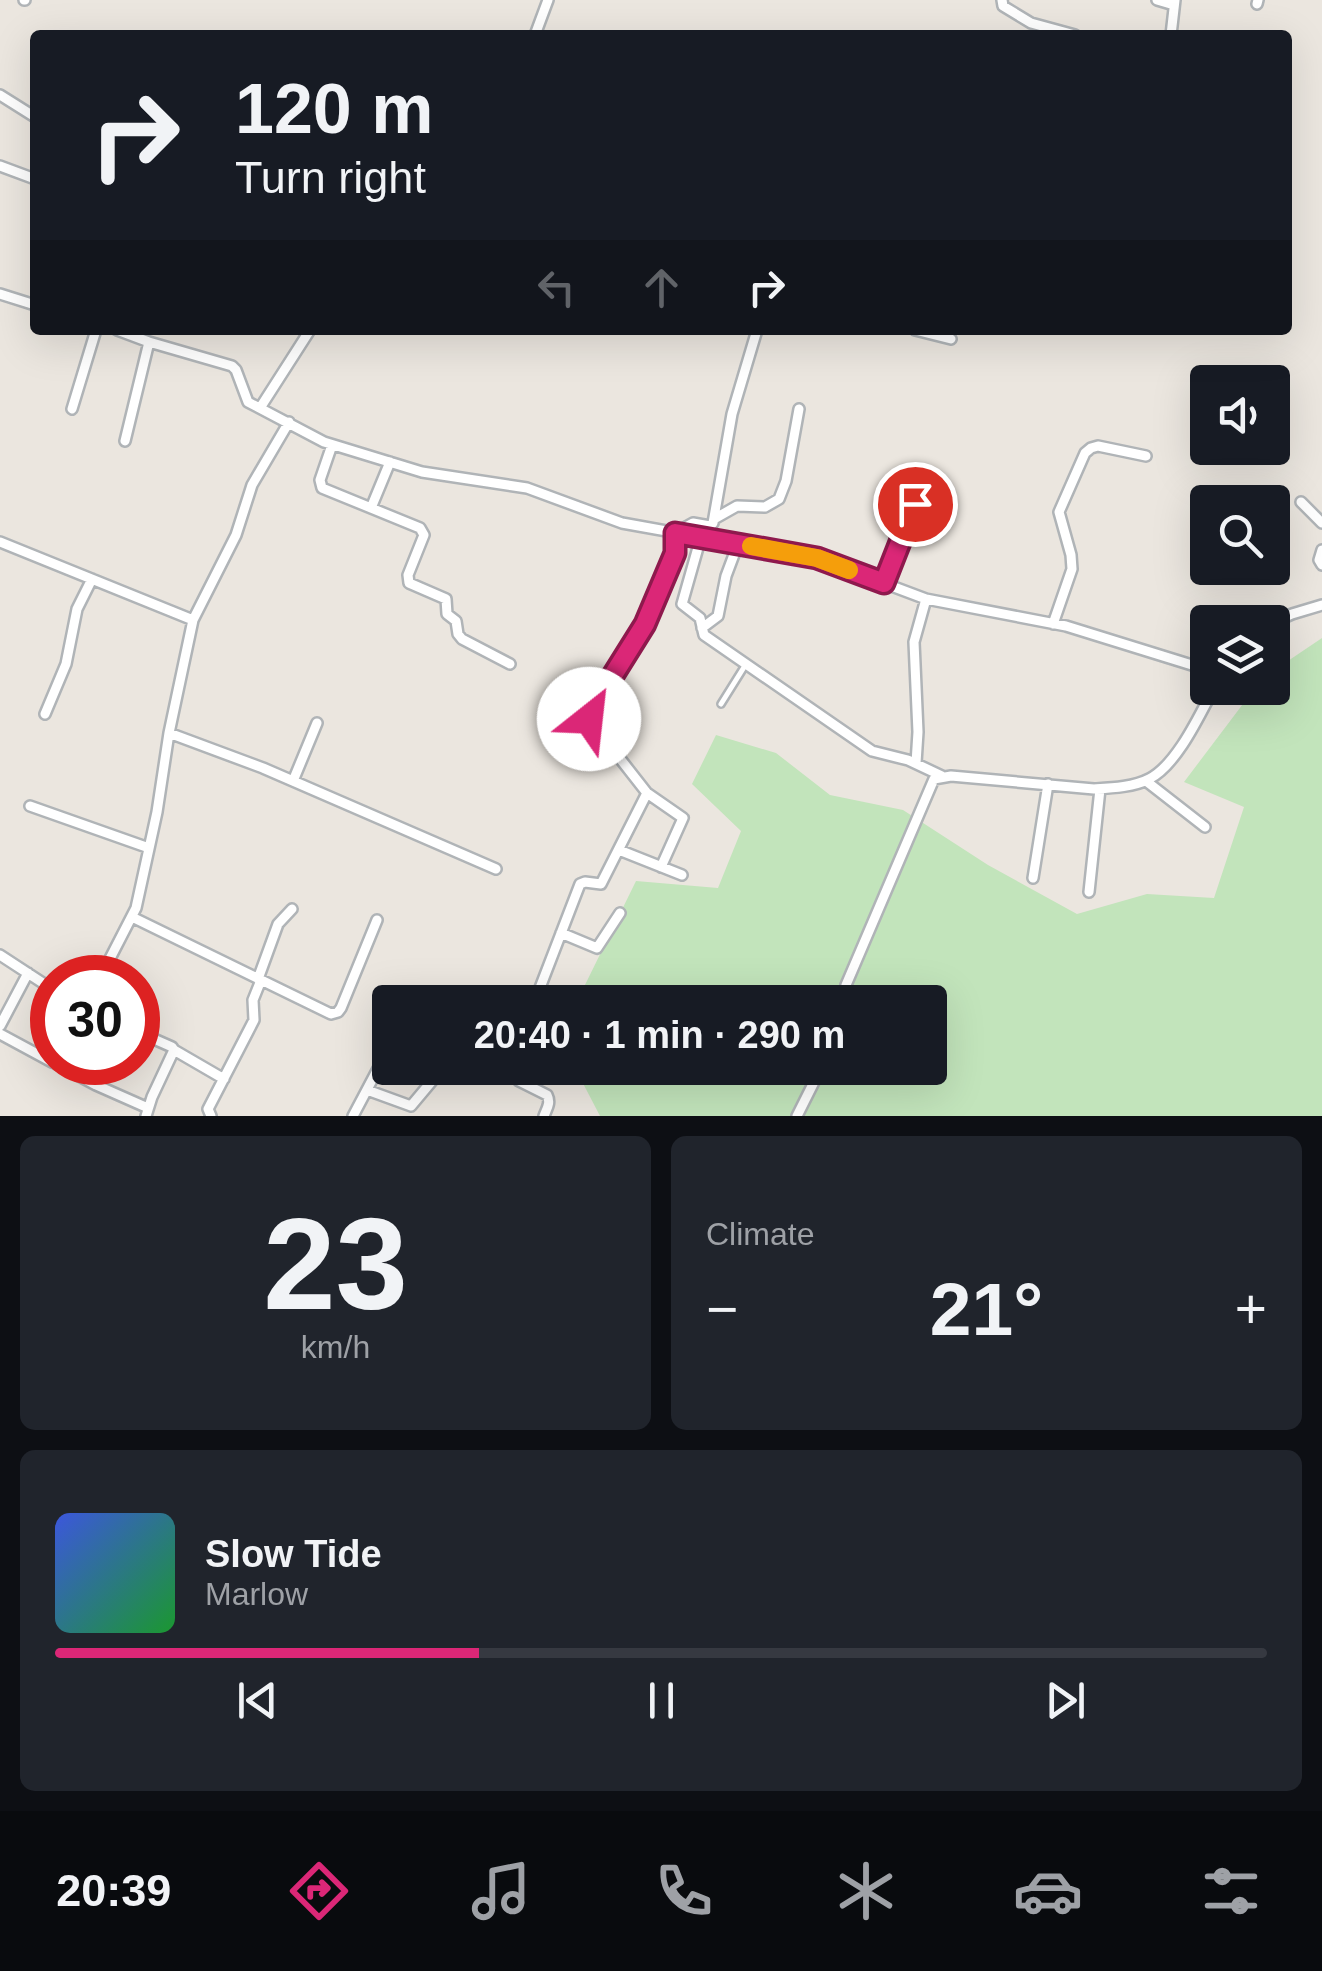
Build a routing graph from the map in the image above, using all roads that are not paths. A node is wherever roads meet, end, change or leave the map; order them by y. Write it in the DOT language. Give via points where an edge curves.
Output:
graph roads {
  1 [pos="548,0"];
  2 [pos="1002,0"];
  3 [pos="1157,0"];
  4 [pos="1175,2"];
  5 [pos="537,30"];
  6 [pos="1038,30"];
  7 [pos="1172,30"];
  8 [pos="0,95"];
  9 [pos="30,115"];
  10 [pos="0,166"];
  11 [pos="30,177"];
  12 [pos="0,294"];
  13 [pos="30,303"];
  14 [pos="94,335"];
  15 [pos="130,335"];
  16 [pos="307,335"];
  17 [pos="756,335"];
  18 [pos="935,335"];
  19 [pos="951,339"];
  20 [pos="149,342"];
  21 [pos="260,408"];
  22 [pos="72,409"];
  23 [pos="798,409"];
  24 [pos="288,422"];
  25 [pos="125,441"];
  26 [pos="332,444"];
  27 [pos="1146,456"];
  28 [pos="390,462"];
  29 [pos="1301,502"];
  30 [pos="915,504"];
  31 [pos="372,508"];
  32 [pos="714,519"];
  33 [pos="1322,522"];
  34 [pos="675,533"];
  35 [pos="701,537"];
  36 [pos="0,542"];
  37 [pos="738,544"];
  38 [pos="1322,550"];
  39 [pos="1322,565"];
  40 [pos="92,580"];
  41 [pos="884,583"];
  42 [pos="926,599"];
  43 [pos="1322,605"];
  44 [pos="1290,615"];
  45 [pos="194,620"];
  46 [pos="1053,624"];
  47 [pos="702,628"];
  48 [pos="510,664"];
  49 [pos="746,664"];
  50 [pos="1190,665"];
  51 [pos="722,704"];
  52 [pos="1204,705"];
  53 [pos="45,714"];
  54 [pos="317,723"];
  55 [pos="170,733"];
  56 [pos="916,764"];
  57 [pos="942,776"];
  58 [pos="293,781"];
  59 [pos="1146,781"];
  60 [pos="1048,784"];
  61 [pos="1100,789"];
  62 [pos="647,793"];
  63 [pos="30,806"];
  64 [pos="1206,827"];
  65 [pos="149,848"];
  66 [pos="619,850"];
  67 [pos="661,866"];
  68 [pos="496,869"];
  69 [pos="682,875"];
  70 [pos="1033,878"];
  71 [pos="1089,892"];
  72 [pos="292,909"];
  73 [pos="620,913"];
  74 [pos="132,917"];
  75 [pos="376,920"];
  76 [pos="561,934"];
  77 [pos="0,955"];
  78 [pos="112,955"];
  79 [pos="28,973"];
  80 [pos="260,979"];
  81 [pos="541,985"];
  82 [pos="846,985"];
  83 [pos="0,1026"];
  84 [pos="0,1034"];
  85 [pos="160,1042"];
  86 [pos="30,1050"];
  87 [pos="174,1050"];
  88 [pos="224,1079"];
  89 [pos="372,1080"];
  90 [pos="96,1085"];
  91 [pos="429,1085"];
  92 [pos="526,1085"];
  93 [pos="813,1085"];
  94 [pos="367,1090"];
  95 [pos="145,1109"];
  96 [pos="131,1116"];
  97 [pos="212,1116"];
  98 [pos="353,1116"];
  99 [pos="544,1116"];
  100 [pos="797,1116"];
  1 -- 5 [label="street"];
  2 -- 6 [label="street"];
  3 -- 4 [label="street"];
  4 -- 7 [label="street"];
  8 -- 9 [label="street"];
  10 -- 11 [label="street"];
  12 -- 13 [label="street"];
  14 -- 22 [label="street"];
  15 -- 20 [label="street"];
  16 -- 21 [label="street"];
  17 -- 32 [label="street" via="732,414"];
  18 -- 19 [label="street"];
  20 -- 21 [label="street" via="232,366 245,398"];
  20 -- 25 [label="street"];
  21 -- 24 [label="street"];
  23 -- 32 [label="street" via="779,499 765,507 738,506"];
  24 -- 26 [label="street"];
  24 -- 45 [label="street" via="252,485"];
  26 -- 28 [label="street"];
  26 -- 31 [label="street" via="322,488"];
  27 -- 46 [label="street" via="1098,446 1086,453 1059,512 1073,561"];
  28 -- 31 [label="street"];
  28 -- 34 [label="street" via="527,488 622,523"];
  29 -- 33 [label="street"];
  30 -- 41 [label="street"];
  31 -- 48 [label="street" via="423,531 410,583 446,599 458,634"];
  32 -- 34 [label="street" via="710,526 693,524"];
  34 -- 35 [label="street"];
  34 -- 62 [label="street" via="675,553 645,624 589,716"];
  35 -- 37 [label="street"];
  35 -- 47 [label="street" via="682,604"];
  36 -- 40 [label="street"];
  37 -- 41 [label="street" via="817,558"];
  37 -- 47 [label="street" via="718,616"];
  38 -- 39 [label="street"];
  40 -- 45 [label="street"];
  40 -- 53 [label="street"];
  41 -- 42 [label="street"];
  42 -- 46 [label="street"];
  42 -- 56 [label="street" via="914,642"];
  43 -- 44 [label="street"];
  45 -- 55 [label="street"];
  46 -- 50 [label="street"];
  47 -- 49 [label="street"];
  49 -- 51 [label="lane"];
  49 -- 56 [label="street" via="872,751"];
  52 -- 59 [label="street" via="1178,750"];
  54 -- 58 [label="street"];
  55 -- 58 [label="street"];
  55 -- 65 [label="street"];
  56 -- 57 [label="street"];
  57 -- 60 [label="street"];
  57 -- 82 [label="street" via="934,780"];
  58 -- 68 [label="street"];
  59 -- 61 [label="street"];
  59 -- 64 [label="street"];
  60 -- 61 [label="street"];
  60 -- 70 [label="street"];
  61 -- 71 [label="street"];
  62 -- 66 [label="street"];
  62 -- 67 [label="street" via="683,818"];
  63 -- 65 [label="street"];
  65 -- 74 [label="street"];
  66 -- 67 [label="street"];
  66 -- 76 [label="street" via="602,884 580,884"];
  67 -- 69 [label="street"];
  72 -- 80 [label="street" via="278,924"];
  73 -- 76 [label="street" via="597,948"];
  74 -- 78 [label="street"];
  74 -- 80 [label="street"];
  75 -- 80 [label="street" via="338,1012"];
  76 -- 81 [label="street"];
  77 -- 79 [label="street"];
  79 -- 83 [label="street"];
  80 -- 88 [label="street" via="254,1020"];
  84 -- 86 [label="street"];
  85 -- 87 [label="street"];
  87 -- 88 [label="street"];
  87 -- 95 [label="street"];
  88 -- 97 [label="street" via="208,1109"];
  89 -- 94 [label="street"];
  90 -- 95 [label="street"];
  91 -- 94 [label="street" via="408,1107"];
  92 -- 99 [label="street" via="549,1100"];
  93 -- 100 [label="street"];
  94 -- 98 [label="street"];
  95 -- 96 [label="street"];
}
